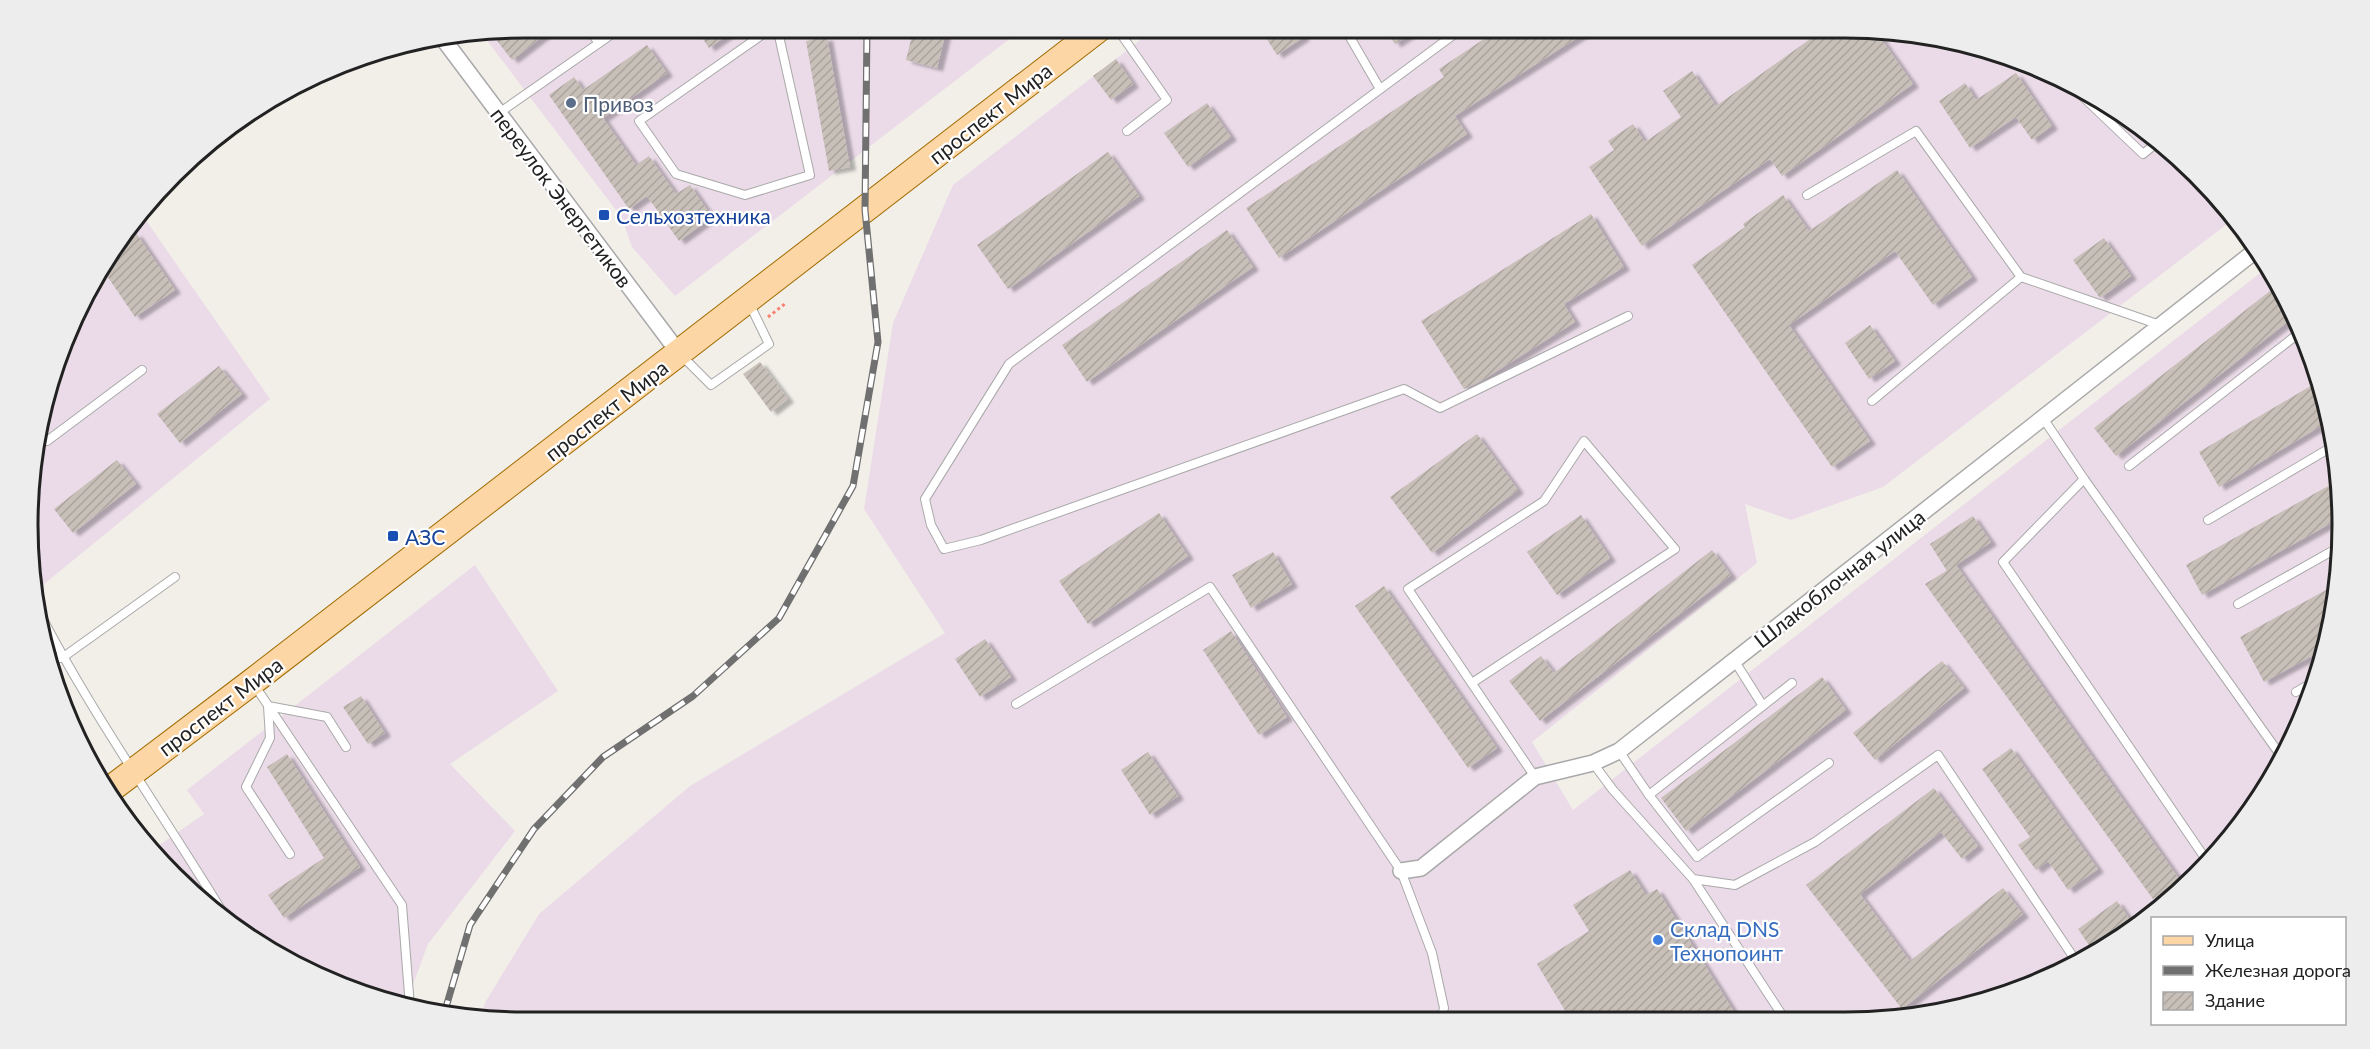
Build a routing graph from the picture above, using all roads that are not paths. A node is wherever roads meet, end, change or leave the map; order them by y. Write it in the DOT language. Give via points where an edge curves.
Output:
graph roads {
  1 [pos="595,38"];
  2 [pos="606,38"];
  3 [pos="759,38"];
  4 [pos="778,38"];
  5 [pos="1087,38"];
  6 [pos="1124,38"];
  7 [pos="1350,38"];
  8 [pos="1449,38"];
  9 [pos="599,43"];
  10 [pos="447,44"];
  11 [pos="1380,89"];
  12 [pos="2099,109"];
  13 [pos="499,113"];
  14 [pos="1127,131"];
  15 [pos="2152,146"];
  16 [pos="1808,195"];
  17 [pos="2250,255"];
  18 [pos="2021,276"];
  19 [pos="748,300"];
  20 [pos="1628,316"];
  21 [pos="2160,325"];
  22 [pos="2294,337"];
  23 [pos="679,353"];
  24 [pos="142,370"];
  25 [pos="1872,401"];
  26 [pos="2043,418"];
  27 [pos="45,440"];
  28 [pos="2326,450"];
  29 [pos="2129,465"];
  30 [pos="2084,479"];
  31 [pos="2208,520"];
  32 [pos="2331,552"];
  33 [pos="175,577"];
  34 [pos="2238,604"];
  35 [pos="50,635"];
  36 [pos="56,658"];
  37 [pos="62,658"];
  38 [pos="1734,660"];
  39 [pos="252,682"];
  40 [pos="1792,682"];
  41 [pos="1472,683"];
  42 [pos="2305,687"];
  43 [pos="2296,692"];
  44 [pos="1016,704"];
  45 [pos="1763,705"];
  46 [pos="268,706"];
  47 [pos="346,747"];
  48 [pos="2277,750"];
  49 [pos="1619,751"];
  50 [pos="1593,763"];
  51 [pos="1829,763"];
  52 [pos="135,771"];
  53 [pos="1535,777"];
  54 [pos="114,786"];
  55 [pos="1649,795"];
  56 [pos="290,854"];
  57 [pos="2203,855"];
  58 [pos="1401,871"];
  59 [pos="1693,879"];
  60 [pos="216,901"];
  61 [pos="2072,955"];
  62 [pos="409,998"];
  63 [pos="1443,1012"];
  64 [pos="1780,1012"];
  1 -- 9 [label="lane"];
  2 -- 9 [label="lane"];
  3 -- 4 [label="lane" via="639,121 676,174 745,195 810,175"];
  5 -- 19 [label="main road, проспект Мира"];
  6 -- 14 [label="lane" via="1167,100"];
  7 -- 11 [label="lane"];
  8 -- 11 [label="lane"];
  9 -- 13 [label="lane"];
  10 -- 13 [label="street, переулок Энергетиков"];
  11 -- 20 [label="lane" via="1009,364 925,499 931,525 944,549 992,536 1404,389 1440,408"];
  12 -- 15 [label="lane" via="2143,154"];
  13 -- 23 [label="street, переулок Энергетиков"];
  16 -- 18 [label="lane" via="1916,131"];
  17 -- 21 [label="street, Шлакоблочная улица"];
  18 -- 21 [label="lane"];
  18 -- 25 [label="lane"];
  19 -- 23 [label="main road, проспект Мира"];
  19 -- 23 [label="lane" via="769,344 711,386"];
  21 -- 26 [label="street, Шлакоблочная улица"];
  22 -- 29 [label="lane"];
  23 -- 39 [label="main road, проспект Мира"];
  24 -- 27 [label="lane"];
  26 -- 30 [label="lane"];
  26 -- 38 [label="street, Шлакоблочная улица"];
  28 -- 31 [label="lane"];
  30 -- 48 [label="lane"];
  30 -- 57 [label="lane" via="2003,562"];
  32 -- 34 [label="lane"];
  33 -- 37 [label="lane"];
  35 -- 37 [label="lane"];
  36 -- 37 [label="lane"];
  37 -- 52 [label="lane"];
  38 -- 45 [label="lane"];
  38 -- 49 [label="street, Шлакоблочная улица"];
  39 -- 46 [label="lane"];
  39 -- 52 [label="main road, проспект Мира"];
  40 -- 45 [label="lane"];
  41 -- 41 [label="lane" via="1408,589 1544,501 1584,441 1675,549"];
  41 -- 53 [label="lane"];
  42 -- 43 [label="lane"];
  44 -- 58 [label="lane" via="1210,587"];
  45 -- 55 [label="lane"];
  46 -- 47 [label="lane" via="327,717"];
  46 -- 56 [label="lane" via="270,738 246,787"];
  46 -- 62 [label="lane" via="402,905"];
  49 -- 50 [label="street, Шлакоблочная улица"];
  49 -- 55 [label="lane"];
  50 -- 53 [label="street, Шлакоблочная улица"];
  50 -- 59 [label="lane"];
  51 -- 55 [label="lane" via="1697,857"];
  52 -- 54 [label="main road, проспект Мира"];
  52 -- 60 [label="lane"];
  53 -- 58 [label="street, Шлакоблочная улица" via="1421,868"];
  58 -- 63 [label="lane" via="1432,952"];
  59 -- 61 [label="lane" via="1735,885 1815,842 1938,754"];
  59 -- 64 [label="lane"];
}
